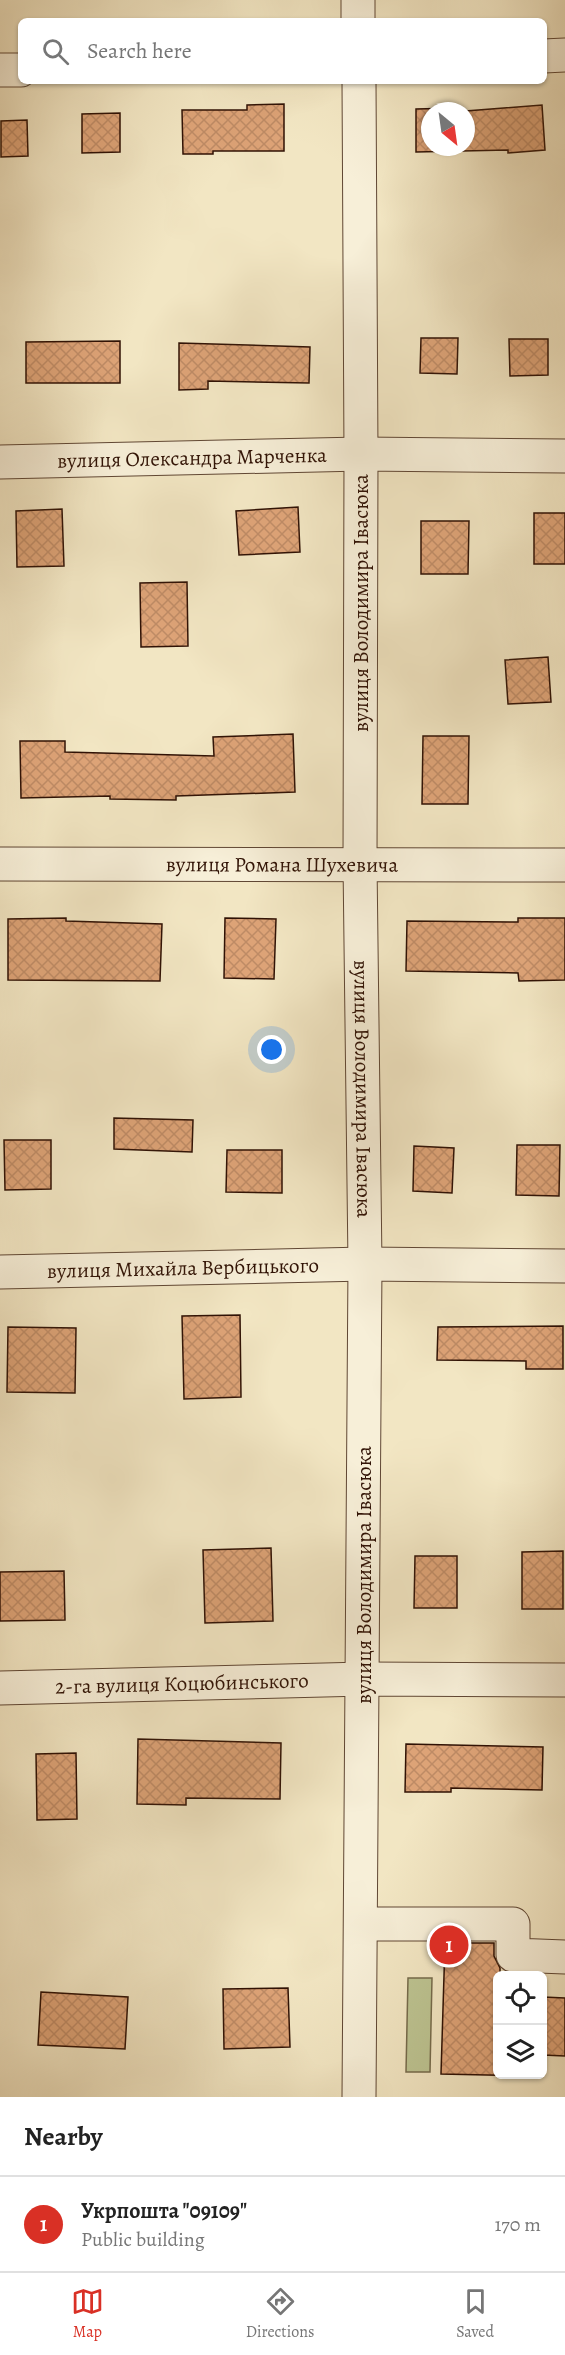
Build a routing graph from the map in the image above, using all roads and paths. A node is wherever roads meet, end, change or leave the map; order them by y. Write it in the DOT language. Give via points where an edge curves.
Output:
graph roads {
  1 [pos="358,0"];
  2 [pos="358,18"];
  3 [pos="565,55"];
  4 [pos="547,56"];
  5 [pos="0,70"];
  6 [pos="18,70"];
  7 [pos="359,84"];
  8 [pos="362,454"];
  9 [pos="565,456"];
  10 [pos="0,462"];
  11 [pos="360,863"];
  12 [pos="0,864"];
  13 [pos="565,865"];
  14 [pos="365,1264"];
  15 [pos="565,1266"];
  16 [pos="0,1272"];
  17 [pos="364,1679"];
  18 [pos="565,1680"];
  19 [pos="0,1688"];
  20 [pos="361,1924"];
  21 [pos="565,1957"];
  22 [pos="359,2097"];
  1 -- 2 [label="street"];
  3 -- 4 [label="street"];
  5 -- 6 [label="street"];
  7 -- 8 [label="street, вулиця Володимира Івасюка"];
  8 -- 9 [label="street, вулиця Олександра Марченка"];
  8 -- 10 [label="street, вулиця Олександра Марченка"];
  8 -- 11 [label="street, вулиця Володимира Івасюка"];
  11 -- 12 [label="street, вулиця Романа Шухевича"];
  11 -- 13 [label="street, вулиця Романа Шухевича"];
  11 -- 14 [label="street, вулиця Володимира Івасюка"];
  14 -- 15 [label="street, вулиця Михайла Вербицького"];
  14 -- 16 [label="street, вулиця Михайла Вербицького"];
  14 -- 17 [label="street, вулиця Володимира Івасюка"];
  17 -- 18 [label="street, 2-га вулиця Коцюбинського"];
  17 -- 19 [label="street, 2-га вулиця Коцюбинського"];
  17 -- 20 [label="street, вулиця Володимира Івасюка"];
  20 -- 21 [label="street" via="513,1924 513,1955"];
  20 -- 22 [label="street, вулиця Володимира Івасюка"];
}
